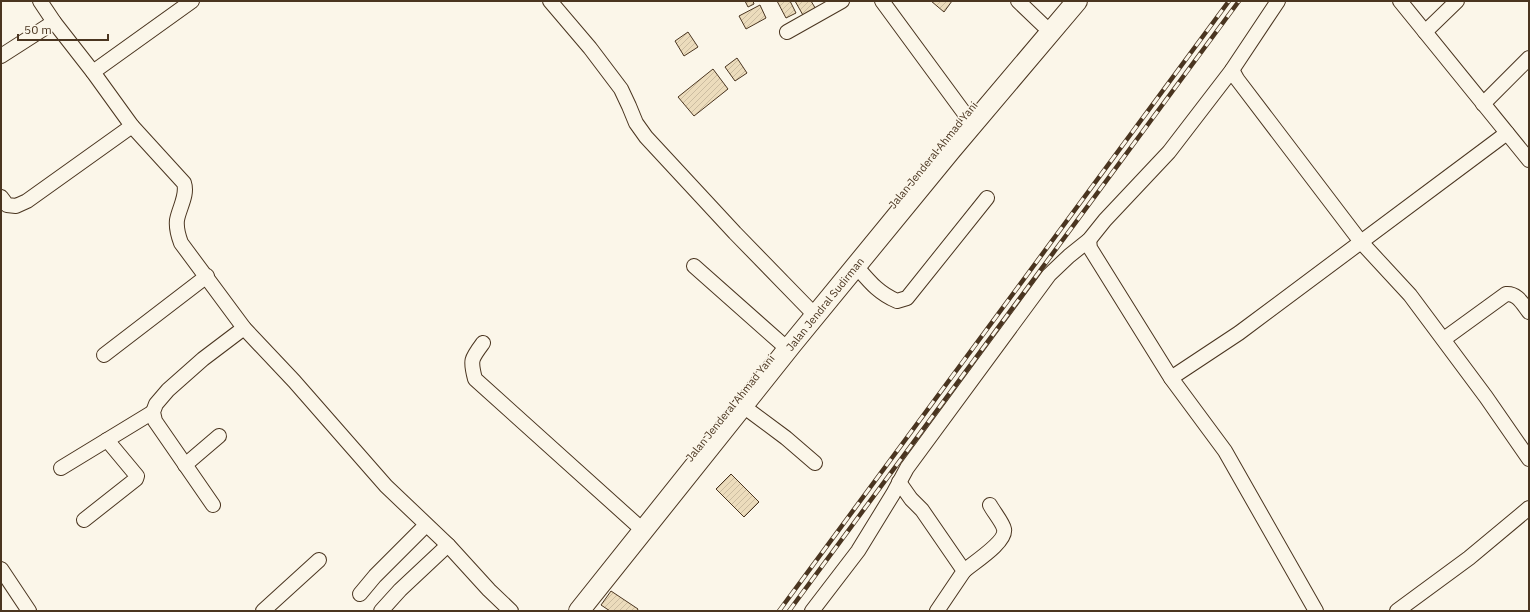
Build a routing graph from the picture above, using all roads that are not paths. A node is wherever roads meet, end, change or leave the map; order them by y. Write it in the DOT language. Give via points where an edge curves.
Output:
graph roads {
  1 [pos="40,1"];
  2 [pos="192,1"];
  3 [pos="550,1"];
  4 [pos="842,1"];
  5 [pos="882,1"];
  6 [pos="1018,1"];
  7 [pos="1063,1"];
  8 [pos="1077,1"];
  9 [pos="1278,1"];
  10 [pos="1400,1"];
  11 [pos="1457,1"];
  12 [pos="54,22"];
  13 [pos="1043,25"];
  14 [pos="787,32"];
  15 [pos="1425,32"];
  16 [pos="1,56"];
  17 [pos="1529,58"];
  18 [pos="1232,70"];
  19 [pos="94,72"];
  20 [pos="1483,104"];
  21 [pos="965,114"];
  22 [pos="132,126"];
  23 [pos="1507,133"];
  24 [pos="1529,160"];
  25 [pos="1,197"];
  26 [pos="987,198"];
  27 [pos="1089,240"];
  28 [pos="1361,242"];
  29 [pos="694,266"];
  30 [pos="856,266"];
  31 [pos="207,276"];
  32 [pos="809,309"];
  33 [pos="1529,312"];
  34 [pos="244,328"];
  35 [pos="1444,339"];
  36 [pos="482,343"];
  37 [pos="782,344"];
  38 [pos="104,356"];
  39 [pos="1171,378"];
  40 [pos="743,406"];
  41 [pos="153,412"];
  42 [pos="219,436"];
  43 [pos="108,440"];
  44 [pos="1529,459"];
  45 [pos="815,463"];
  46 [pos="185,465"];
  47 [pos="61,468"];
  48 [pos="899,482"];
  49 [pos="213,505"];
  50 [pos="990,505"];
  51 [pos="1529,508"];
  52 [pos="84,520"];
  53 [pos="636,524"];
  54 [pos="426,525"];
  55 [pos="448,545"];
  56 [pos="319,560"];
  57 [pos="1,569"];
  58 [pos="964,570"];
  59 [pos="360,594"];
  60 [pos="28,611"];
  61 [pos="263,611"];
  62 [pos="381,611"];
  63 [pos="511,611"];
  64 [pos="565,611"];
  65 [pos="579,611"];
  66 [pos="812,611"];
  67 [pos="937,611"];
  68 [pos="1316,611"];
  69 [pos="1397,611"];
  1 -- 12 [label="street"];
  2 -- 19 [label="street"];
  3 -- 32 [label="street" via="593,51 621,89 636,123 646,137"];
  4 -- 14 [label="street"];
  5 -- 21 [label="street"];
  6 -- 13 [label="street"];
  7 -- 13 [label="highway, Jalan Jenderal Ahmad Yani"];
  8 -- 30 [label="highway, Jalan Jendral Sudirman"];
  9 -- 18 [label="street"];
  10 -- 15 [label="street"];
  11 -- 15 [label="street"];
  12 -- 16 [label="street"];
  12 -- 19 [label="street"];
  13 -- 21 [label="highway, Jalan Jenderal Ahmad Yani"];
  15 -- 20 [label="street"];
  17 -- 20 [label="street"];
  18 -- 27 [label="street" via="1169,152"];
  18 -- 28 [label="street"];
  19 -- 22 [label="street"];
  20 -- 23 [label="street"];
  21 -- 32 [label="highway, Jalan Jenderal Ahmad Yani"];
  22 -- 25 [label="street" via="28,201 16,206 7,205"];
  22 -- 31 [label="street" via="184,183 186,188 177,220 178,234 181,242"];
  23 -- 24 [label="street"];
  23 -- 28 [label="street"];
  26 -- 30 [label="street" via="907,298 897,301 886,297"];
  27 -- 39 [label="street" via="1090,248"];
  27 -- 48 [label="street" via="1049,275 947,412"];
  28 -- 35 [label="street" via="1410,295"];
  28 -- 39 [label="street" via="1238,333"];
  29 -- 37 [label="street"];
  30 -- 40 [label="highway, Jalan Jendral Sudirman"];
  31 -- 34 [label="street"];
  31 -- 38 [label="street"];
  32 -- 37 [label="highway, Jalan Jenderal Ahmad Yani"];
  33 -- 35 [label="street" via="1518,297 1506,294"];
  34 -- 41 [label="street" via="168,390 156,404"];
  34 -- 54 [label="street" via="386,486"];
  35 -- 44 [label="street"];
  36 -- 53 [label="street" via="472,357 475,379"];
  37 -- 53 [label="highway, Jalan Jenderal Ahmad Yani"];
  39 -- 68 [label="street" via="1225,451"];
  40 -- 45 [label="street"];
  40 -- 65 [label="highway, Jalan Jendral Sudirman"];
  41 -- 43 [label="street"];
  41 -- 46 [label="street" via="155,421"];
  42 -- 46 [label="street"];
  43 -- 47 [label="street"];
  43 -- 52 [label="street" via="138,476"];
  46 -- 49 [label="street"];
  48 -- 58 [label="street"];
  48 -- 66 [label="street" via="858,551"];
  50 -- 58 [label="street" via="1004,530 1004,536 998,544"];
  51 -- 69 [label="street" via="1469,558"];
  53 -- 64 [label="highway, Jalan Jenderal Ahmad Yani"];
  54 -- 55 [label="street"];
  54 -- 59 [label="street"];
  55 -- 62 [label="street"];
  55 -- 63 [label="street"];
  56 -- 61 [label="street"];
  57 -- 60 [label="street"];
  58 -- 67 [label="street"];
}
